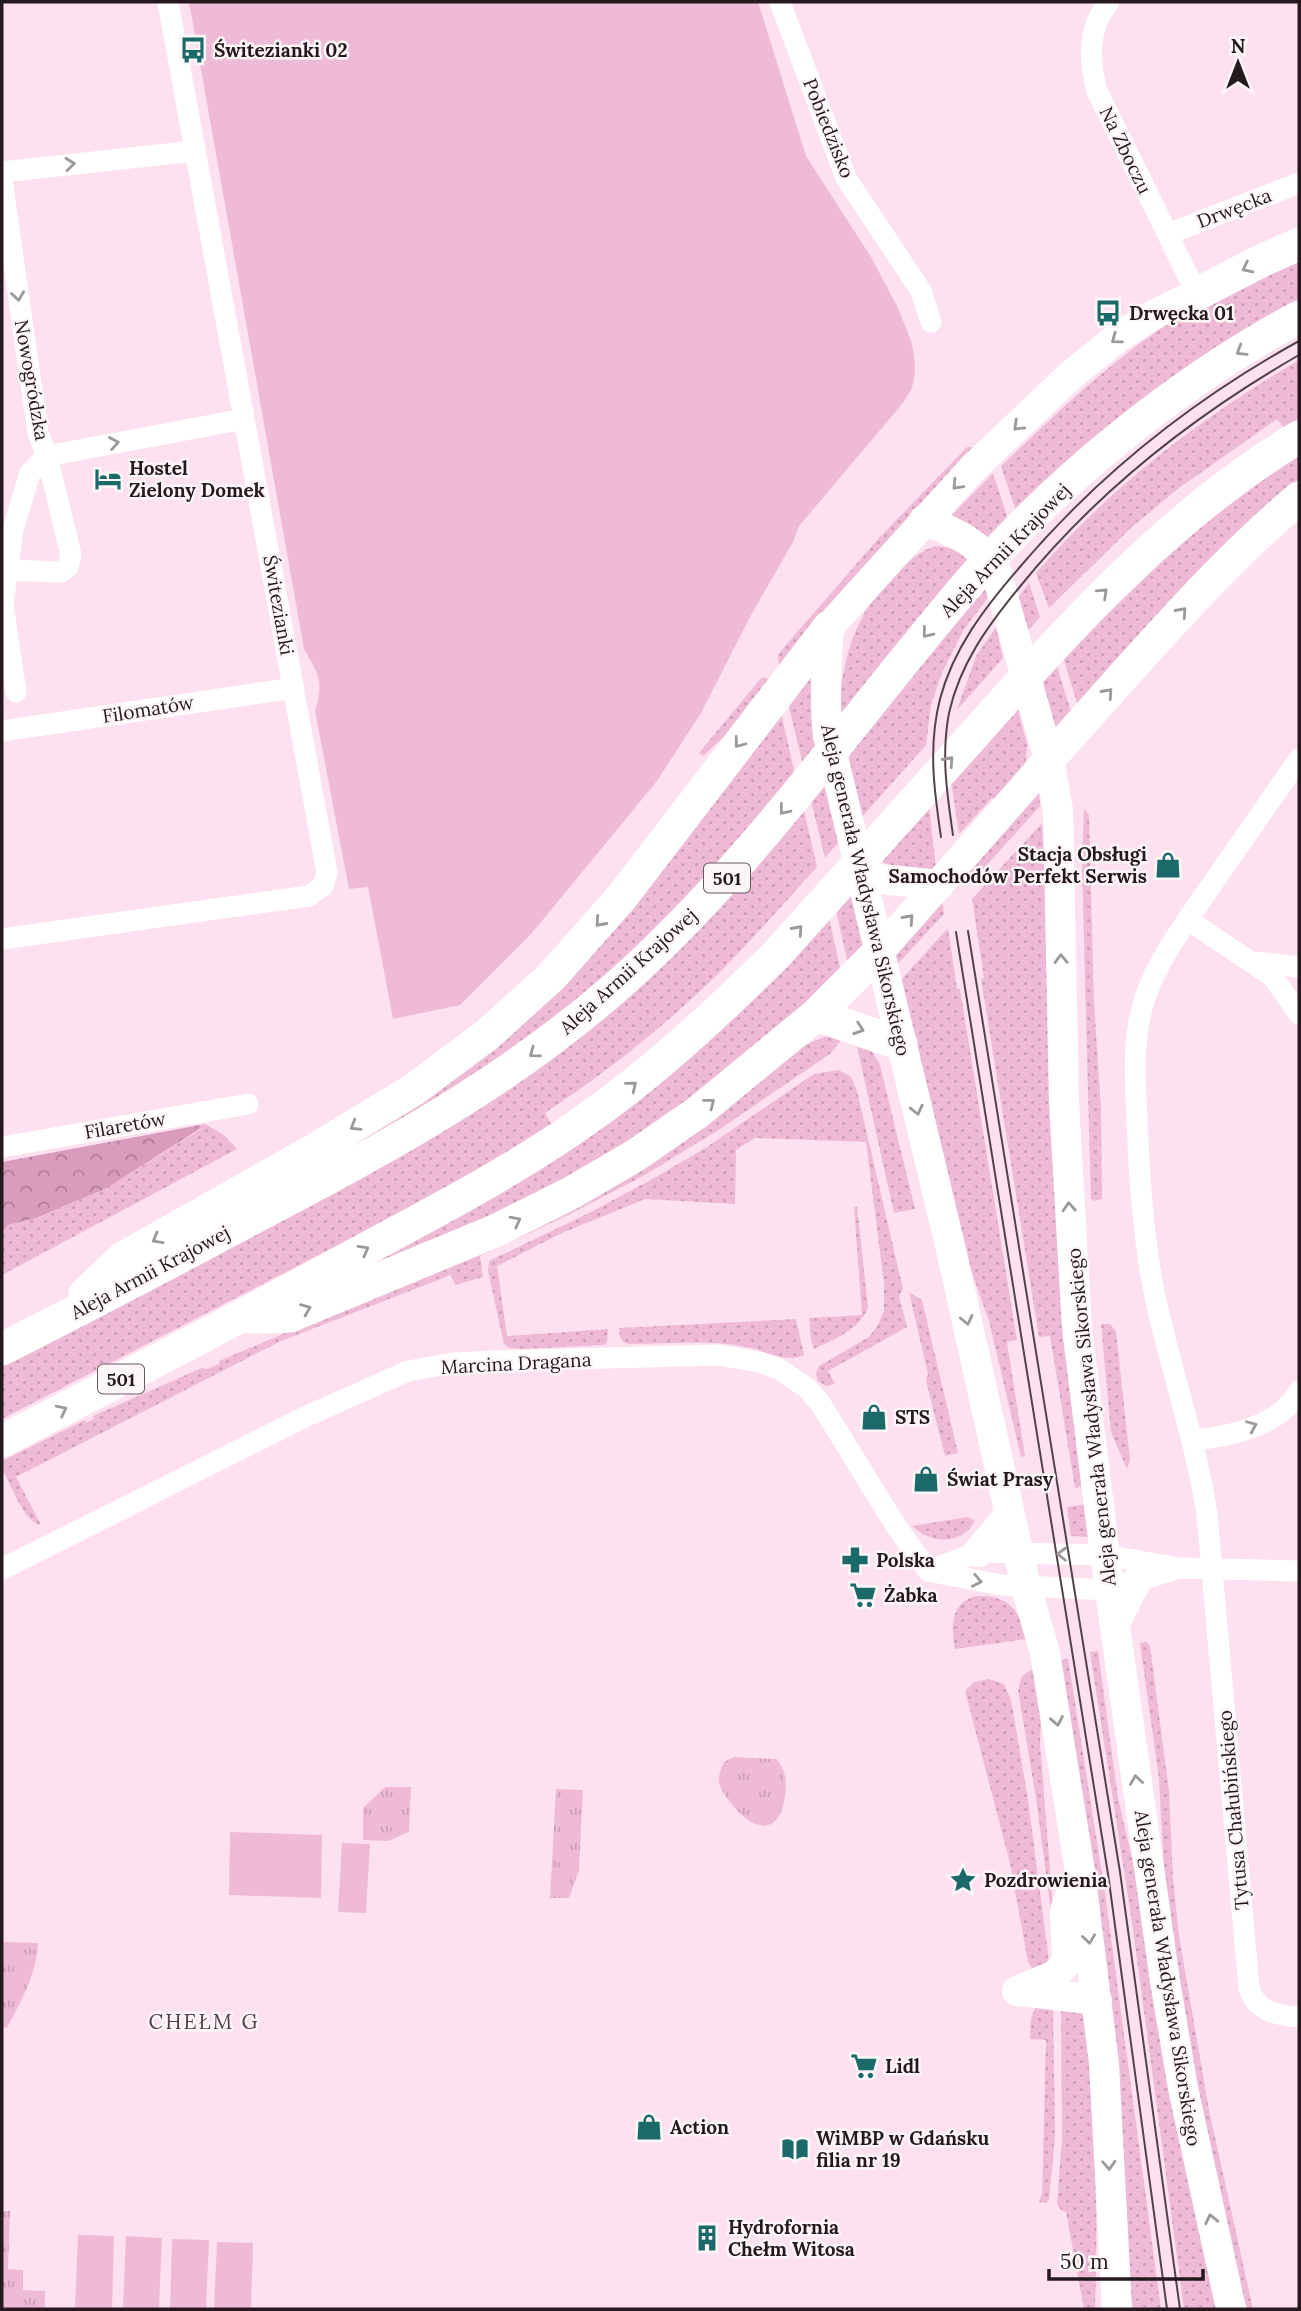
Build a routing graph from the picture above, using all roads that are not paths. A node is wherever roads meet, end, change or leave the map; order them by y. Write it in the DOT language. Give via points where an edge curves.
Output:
graph roads {
  1 [pos="167,2"];
  2 [pos="780,2"];
  3 [pos="1109,2"];
  4 [pos="195,151"];
  5 [pos="2,172"];
  6 [pos="2,180"];
  7 [pos="1299,183"];
  8 [pos="1168,234"];
  9 [pos="1299,244"];
  10 [pos="1197,294"];
  11 [pos="1299,317"];
  12 [pos="932,322"];
  13 [pos="244,419"];
  14 [pos="1296,439"];
  15 [pos="47,456"];
  16 [pos="1299,498"];
  17 [pos="935,525"];
  18 [pos="8,570"];
  19 [pos="828,640"];
  20 [pos="294,688"];
  21 [pos="16,692"];
  22 [pos="2,732"];
  23 [pos="1049,759"];
  24 [pos="1299,759"];
  25 [pos="861,877"];
  26 [pos="939,885"];
  27 [pos="1188,920"];
  28 [pos="2,939"];
  29 [pos="879,952"];
  30 [pos="1250,961"];
  31 [pos="1299,967"];
  32 [pos="1299,1014"];
  33 [pos="816,1015"];
  34 [pos="901,1044"];
  35 [pos="248,1104"];
  36 [pos="2,1147"];
  37 [pos="240,1318"];
  38 [pos="58,1320"];
  39 [pos="2,1349"];
  40 [pos="1299,1391"];
  41 [pos="1192,1440"];
  42 [pos="2,1441"];
  43 [pos="1010,1514"];
  44 [pos="978,1552"];
  45 [pos="1019,1552"];
  46 [pos="1105,1556"];
  47 [pos="1212,1567"];
  48 [pos="1179,1568"];
  49 [pos="2,1569"];
  50 [pos="928,1571"];
  51 [pos="1299,1571"];
  52 [pos="1123,1586"];
  53 [pos="1026,1587"];
  54 [pos="1080,1871"];
  55 [pos="1097,2000"];
  56 [pos="1299,2017"];
  57 [pos="1116,2309"];
  58 [pos="1231,2309"];
  1 -- 4 [label="street, Świtezianki"];
  2 -- 12 [label="street, Pobiedzisko" via="846,178 921,291"];
  3 -- 8 [label="street, Na Zboczu" via="1091,41 1097,90"];
  5 -- 4 [label="street, one-way"];
  4 -- 13 [label="street, Świtezianki"];
  6 -- 15 [label="street, Nowogródzka, one-way" via="38,433"];
  7 -- 8 [label="street, Drwęcka"];
  8 -- 10 [label="street, Na Zboczu"];
  9 -- 10 [label="main road, one-way"];
  10 -- 17 [label="street, one-way" via="1151,316 1071,375 972,469"];
  11 -- 38 [label="main road, Aleja Armii Krajowej / 501, one-way" via="1216,366 1159,408 1031,517 963,589 727,877 651,956 586,1013 457,1106 357,1164"];
  15 -- 13 [label="street, Nowogródzka, one-way"];
  13 -- 20 [label="street, Świtezianki"];
  37 -- 14 [label="main road, 501, one-way" via="514,1167 677,1050 759,971 1096,600 1217,495"];
  15 -- 18 [label="street, Nowogródzka" via="30,473 16,513"];
  15 -- 18 [label="street, Nowogródzka" via="71,555 68,567 61,572"];
  23 -- 16 [label="main road, one-way" via="1209,582"];
  17 -- 19 [label="street"];
  17 -- 23 [label="street, Aleja generała Władysława Sikorskiego" via="973,543 996,571"];
  18 -- 21 [label="street, Nowogródzka" via="3,605"];
  19 -- 25 [label="street, Aleja generała Władysława Sikorskiego" via="828,736"];
  19 -- 38 [label="main road, one-way" via="621,898 552,976 487,1035 413,1090 123,1258"];
  20 -- 22 [label="street, Filomatów"];
  20 -- 28 [label="street, Świtezianki" via="327,873 323,886 309,896"];
  23 -- 26 [label="street"];
  46 -- 23 [label="street, Aleja generała Władysława Sikorskiego, one-way" via="1077,1328 1064,1103 1058,810"];
  24 -- 27 [label="street, Tytusa Chałubińskiego"];
  25 -- 26 [label="street"];
  25 -- 29 [label="street, Aleja generała Władysława Sikorskiego"];
  29 -- 26 [label="street, one-way"];
  27 -- 30 [label="street"];
  27 -- 41 [label="street, Tytusa Chałubińskiego" via="1145,997 1136,1082 1150,1266"];
  29 -- 33 [label="main road"];
  29 -- 34 [label="street, Aleja generała Władysława Sikorskiego"];
  30 -- 31 [label="street"];
  30 -- 32 [label="street" via="1272,976"];
  33 -- 34 [label="main road, one-way"];
  37 -- 33 [label="main road, one-way" via="289,1316 495,1231 571,1193 698,1112"];
  34 -- 43 [label="street, Aleja generała Władysława Sikorskiego, one-way"];
  35 -- 36 [label="street, Filaretów"];
  42 -- 37 [label="main road, 501, one-way"];
  38 -- 39 [label="main road, Aleja Armii Krajowej / 501"];
  41 -- 40 [label="street, one-way" via="1239,1432 1282,1413"];
  41 -- 47 [label="street, Tytusa Chałubińskiego"];
  43 -- 44 [label="street"];
  43 -- 45 [label="street, Aleja generała Władysława Sikorskiego"];
  44 -- 45 [label="street"];
  44 -- 50 [label="street"];
  46 -- 45 [label="street, one-way"];
  45 -- 53 [label="street, Aleja generała Władysława Sikorskiego"];
  46 -- 48 [label="street"];
  46 -- 52 [label="street, Aleja generała Władysława Sikorskiego"];
  47 -- 48 [label="street"];
  47 -- 51 [label="street"];
  47 -- 56 [label="street, Tytusa Chałubińskiego" via="1249,1989 1267,2011"];
  48 -- 52 [label="street"];
  49 -- 50 [label="street, Marcina Dragana" via="307,1416 408,1371 454,1363 718,1355 779,1369 807,1388"];
  50 -- 53 [label="street, one-way"];
  52 -- 53 [label="street"];
  58 -- 52 [label="street, Aleja generała Władysława Sikorskiego, one-way" via="1173,2034 1115,1623"];
  53 -- 54 [label="street, Aleja generała Władysława Sikorskiego, one-way" via="1045,1654"];
  54 -- 55 [label="street, Aleja generała Władysława Sikorskiego, one-way"];
  54 -- 55 [label="street" via="1065,1910 1067,1962 1055,1975 1017,1990"];
  55 -- 57 [label="street, Aleja generała Władysława Sikorskiego, one-way"];
}
